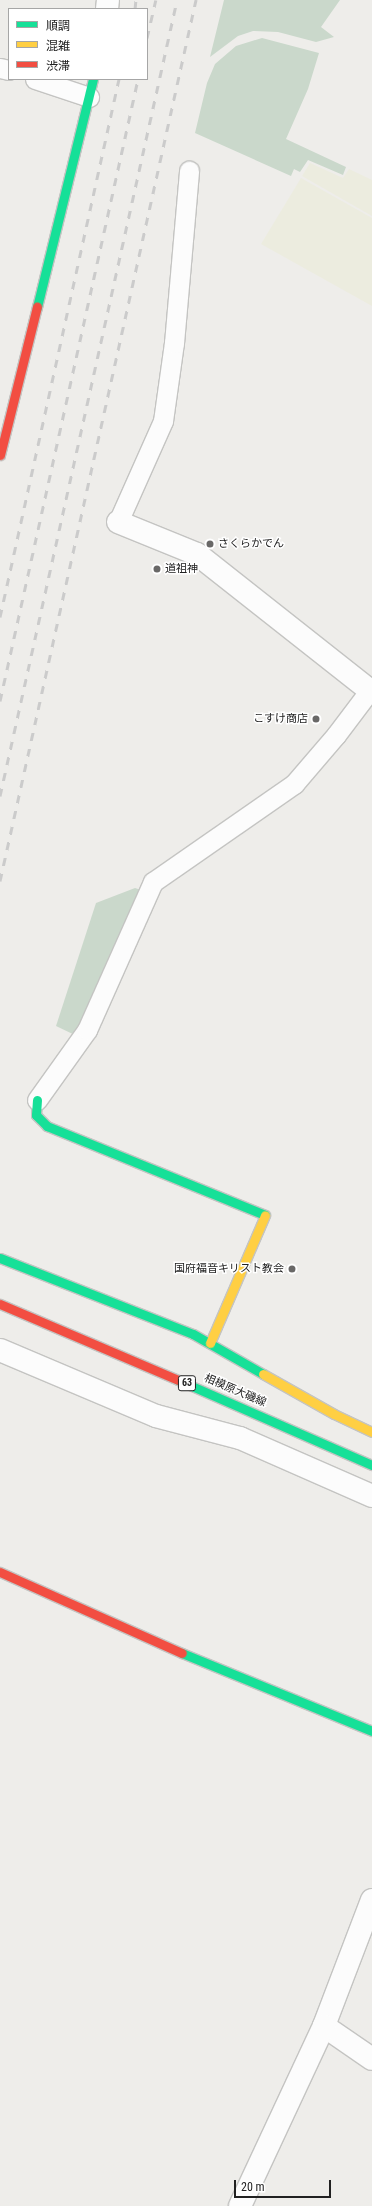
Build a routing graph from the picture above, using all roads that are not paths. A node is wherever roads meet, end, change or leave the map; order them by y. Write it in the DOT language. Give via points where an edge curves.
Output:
graph roads {
  1 [pos="41,80"];
  2 [pos="91,88"];
  3 [pos="189,171"];
  4 [pos="0,455"];
  5 [pos="118,522"];
  6 [pos="371,690"];
  7 [pos="37,1100"];
  8 [pos="0,1258"];
  9 [pos="0,1304"];
  10 [pos="210,1343"];
  11 [pos="0,1350"];
  12 [pos="372,1432"];
  13 [pos="372,1465"];
  14 [pos="372,1496"];
  15 [pos="0,1572"];
  16 [pos="372,1730"];
  17 [pos="372,1900"];
  18 [pos="324,2026"];
  19 [pos="372,2059"];
  20 [pos="240,2206"];
  1 -- 2 [label="lane"];
  2 -- 4 [label="street"];
  3 -- 5 [label="lane" via="174,343 163,421"];
  5 -- 6 [label="street" via="197,554"];
  6 -- 7 [label="lane" via="294,784 153,882 87,1030"];
  7 -- 10 [label="street" via="36,1115 47,1126 265,1215"];
  8 -- 10 [label="street" via="143,1313"];
  9 -- 13 [label="street, 相模原大磯線 / 63" via="290,1427"];
  10 -- 12 [label="street" via="334,1414"];
  11 -- 14 [label="street" via="156,1416 240,1438"];
  15 -- 16 [label="street" via="122,1628"];
  17 -- 18 [label="street"];
  18 -- 19 [label="street"];
  18 -- 20 [label="street"];
}
